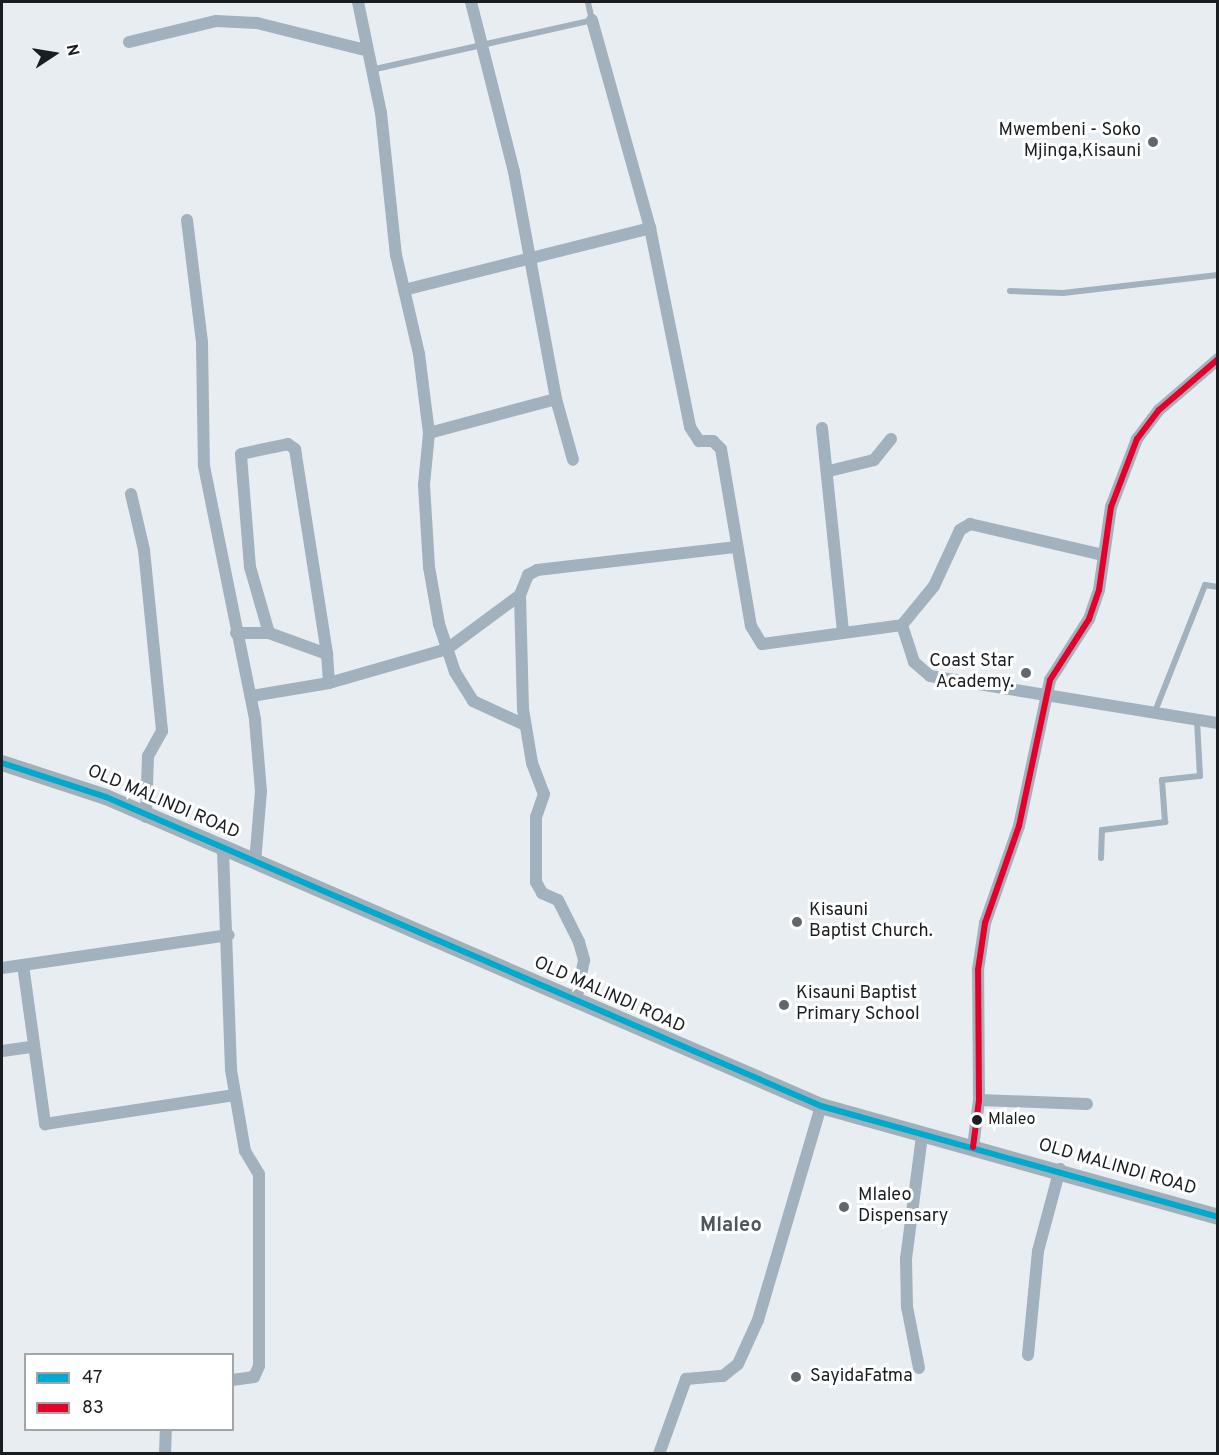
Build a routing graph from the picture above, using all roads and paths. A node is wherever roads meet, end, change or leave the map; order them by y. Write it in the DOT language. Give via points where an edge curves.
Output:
graph roads {
  1 [pos="358,2"];
  2 [pos="471,2"];
  3 [pos="588,2"];
  4 [pos="592,20"];
  5 [pos="129,42"];
  6 [pos="484,46"];
  7 [pos="365,50"];
  8 [pos="370,70"];
  9 [pos="187,220"];
  10 [pos="650,228"];
  11 [pos="531,261"];
  12 [pos="1218,275"];
  13 [pos="404,290"];
  14 [pos="1010,291"];
  15 [pos="1218,359"];
  16 [pos="555,399"];
  17 [pos="822,428"];
  18 [pos="429,433"];
  19 [pos="891,438"];
  20 [pos="573,460"];
  21 [pos="829,471"];
  22 [pos="131,494"];
  23 [pos="738,547"];
  24 [pos="1103,555"];
  25 [pos="1218,587"];
  26 [pos="520,595"];
  27 [pos="902,625"];
  28 [pos="843,630"];
  29 [pos="236,633"];
  30 [pos="269,633"];
  31 [pos="447,649"];
  32 [pos="327,654"];
  33 [pos="329,683"];
  34 [pos="252,696"];
  35 [pos="1047,697"];
  36 [pos="1154,714"];
  37 [pos="1197,720"];
  38 [pos="1218,723"];
  39 [pos="525,725"];
  40 [pos="2,763"];
  41 [pos="146,817"];
  42 [pos="224,851"];
  43 [pos="1101,858"];
  44 [pos="255,863"];
  45 [pos="229,935"];
  46 [pos="23,965"];
  47 [pos="2,968"];
  48 [pos="576,1002"];
  49 [pos="31,1047"];
  50 [pos="2,1051"];
  51 [pos="235,1095"];
  52 [pos="979,1100"];
  53 [pos="1087,1104"];
  54 [pos="821,1106"];
  55 [pos="922,1135"];
  56 [pos="973,1147"];
  57 [pos="1060,1170"];
  58 [pos="1218,1217"];
  59 [pos="1028,1354"];
  60 [pos="919,1368"];
  61 [pos="234,1380"];
  62 [pos="166,1431"];
  63 [pos="165,1454"];
  64 [pos="658,1454"];
  1 -- 7 [label="street"];
  2 -- 6 [label="street"];
  3 -- 4 [label="lane"];
  4 -- 6 [label="lane"];
  4 -- 10 [label="street"];
  5 -- 7 [label="street" via="216,21 257,23"];
  6 -- 8 [label="lane"];
  6 -- 11 [label="street"];
  7 -- 8 [label="street"];
  8 -- 13 [label="street"];
  9 -- 29 [label="street" via="202,343 204,466"];
  10 -- 11 [label="street"];
  10 -- 23 [label="street" via="690,427 699,441 721,448"];
  11 -- 13 [label="street"];
  11 -- 16 [label="street"];
  12 -- 14 [label="lane" via="1063,293"];
  13 -- 18 [label="street"];
  15 -- 24 [label="street" via="1158,410 1137,439 1121,471"];
  16 -- 18 [label="street"];
  16 -- 20 [label="street"];
  17 -- 21 [label="street"];
  18 -- 31 [label="street" via="424,485 429,567"];
  19 -- 21 [label="street" via="874,460"];
  21 -- 28 [label="street"];
  22 -- 41 [label="street" via="144,550 162,731 148,756"];
  23 -- 26 [label="street" via="537,570 528,575"];
  23 -- 28 [label="street" via="751,626 762,644"];
  24 -- 27 [label="street" via="970,524 960,530 934,586"];
  24 -- 35 [label="street" via="1089,619 1057,662"];
  25 -- 36 [label="lane" via="1205,585"];
  26 -- 31 [label="street"];
  26 -- 39 [label="street"];
  27 -- 28 [label="street"];
  27 -- 35 [label="street" via="914,662 930,676"];
  29 -- 30 [label="street"];
  29 -- 34 [label="street"];
  30 -- 32 [label="street"];
  30 -- 32 [label="street" via="250,567 241,454 288,444 296,450"];
  31 -- 33 [label="street"];
  31 -- 39 [label="street" via="473,700"];
  32 -- 33 [label="street"];
  33 -- 34 [label="street"];
  34 -- 44 [label="street" via="261,791"];
  35 -- 36 [label="street"];
  35 -- 52 [label="street" via="1019,826 985,923 976,1010"];
  36 -- 37 [label="street"];
  37 -- 38 [label="street"];
  37 -- 43 [label="lane" via="1200,776 1162,780 1165,822 1102,830"];
  39 -- 48 [label="street" via="544,794 536,817 536,882 542,893 563,906 579,942 584,960"];
  40 -- 41 [label="main road, OLD MALINDI ROAD" via="106,797"];
  41 -- 42 [label="main road, OLD MALINDI ROAD"];
  42 -- 44 [label="main road, OLD MALINDI ROAD"];
  42 -- 45 [label="street"];
  44 -- 48 [label="main road, OLD MALINDI ROAD"];
  45 -- 46 [label="street"];
  45 -- 51 [label="street"];
  46 -- 47 [label="street"];
  46 -- 49 [label="street"];
  48 -- 54 [label="main road, OLD MALINDI ROAD"];
  49 -- 50 [label="street"];
  49 -- 51 [label="street" via="45,1124"];
  51 -- 61 [label="street" via="245,1151 259,1174 259,1366 254,1377"];
  52 -- 53 [label="street"];
  52 -- 56 [label="street"];
  54 -- 55 [label="main road, OLD MALINDI ROAD"];
  54 -- 64 [label="street" via="758,1320 738,1364 723,1376 686,1379"];
  55 -- 56 [label="main road, OLD MALINDI ROAD"];
  55 -- 60 [label="street" via="906,1259 907,1307"];
  56 -- 57 [label="main road, OLD MALINDI ROAD"];
  57 -- 58 [label="main road, OLD MALINDI ROAD"];
  57 -- 59 [label="street" via="1038,1251"];
  62 -- 63 [label="street"];
}
